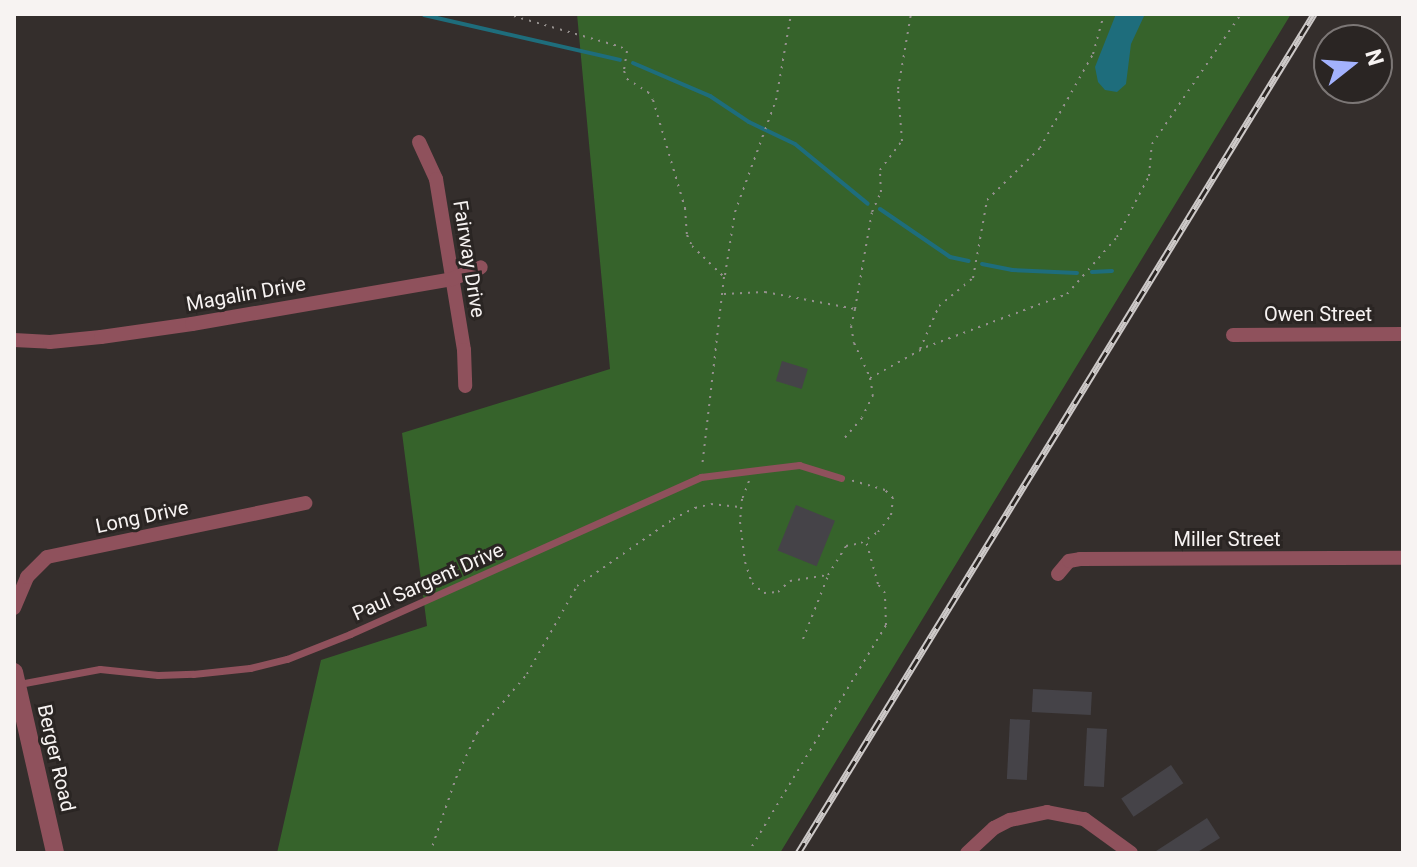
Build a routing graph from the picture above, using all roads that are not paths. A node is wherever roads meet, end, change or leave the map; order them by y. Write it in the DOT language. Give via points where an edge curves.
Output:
graph roads {
  1 [pos="419,142"];
  2 [pos="481,267"];
  3 [pos="452,279"];
  4 [pos="1403,334"];
  5 [pos="1233,335"];
  6 [pos="14,340"];
  7 [pos="465,386"];
  8 [pos="841,478"];
  9 [pos="305,503"];
  10 [pos="1403,558"];
  11 [pos="1058,574"];
  12 [pos="14,608"];
  13 [pos="15,678"];
  14 [pos="55,853"];
  15 [pos="967,853"];
  16 [pos="1131,853"];
  1 -- 3 [label="street, Fairway Drive" via="436,179"];
  2 -- 3 [label="street, Magalin Drive"];
  3 -- 6 [label="street, Magalin Drive" via="101,337"];
  3 -- 7 [label="street, Fairway Drive"];
  4 -- 5 [label="street, Owen Street"];
  8 -- 13 [label="lane, Paul Sargent Drive" via="799,465 701,477 350,634 250,668 158,675 115,668"];
  9 -- 12 [label="street, Long Drive" via="47,557 27,577"];
  10 -- 11 [label="street, Miller Street" via="1080,559 1069,561"];
  13 -- 14 [label="street, Berger Road"];
  15 -- 16 [label="street" via="994,828 1047,812 1084,819"];
}
